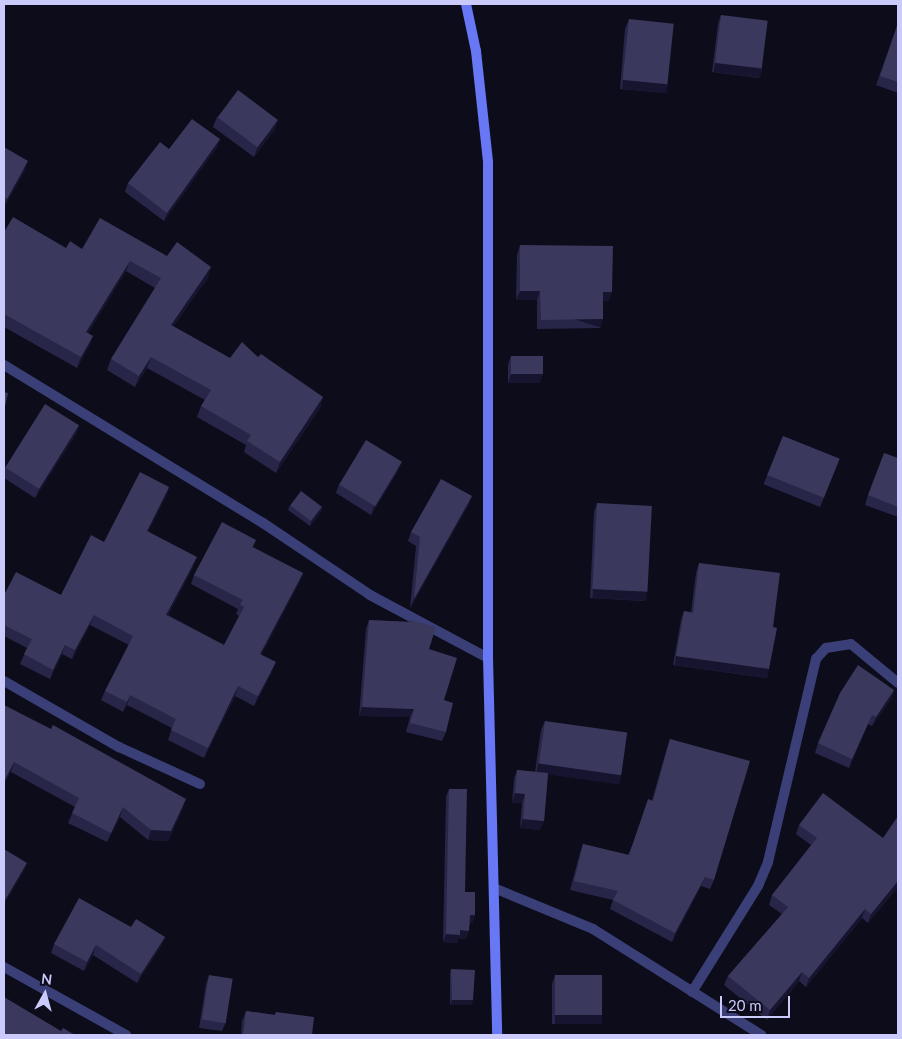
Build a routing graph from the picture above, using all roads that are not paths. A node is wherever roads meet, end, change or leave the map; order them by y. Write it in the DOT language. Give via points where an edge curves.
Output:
graph roads {
  1 [pos="466,4"];
  2 [pos="4,365"];
  3 [pos="488,658"];
  4 [pos="4,681"];
  5 [pos="898,683"];
  6 [pos="200,784"];
  7 [pos="494,888"];
  8 [pos="4,967"];
  9 [pos="692,992"];
  10 [pos="126,1035"];
  11 [pos="497,1035"];
  12 [pos="761,1035"];
  1 -- 3 [label="main road" via="476,51 488,162"];
  2 -- 3 [label="street" via="263,523 370,595"];
  3 -- 7 [label="main road"];
  4 -- 6 [label="street" via="119,747"];
  5 -- 9 [label="street" via="850,644 826,648 816,659 768,862 758,886"];
  7 -- 9 [label="street" via="593,929"];
  7 -- 11 [label="main road"];
  8 -- 10 [label="street"];
  9 -- 12 [label="street"];
}
